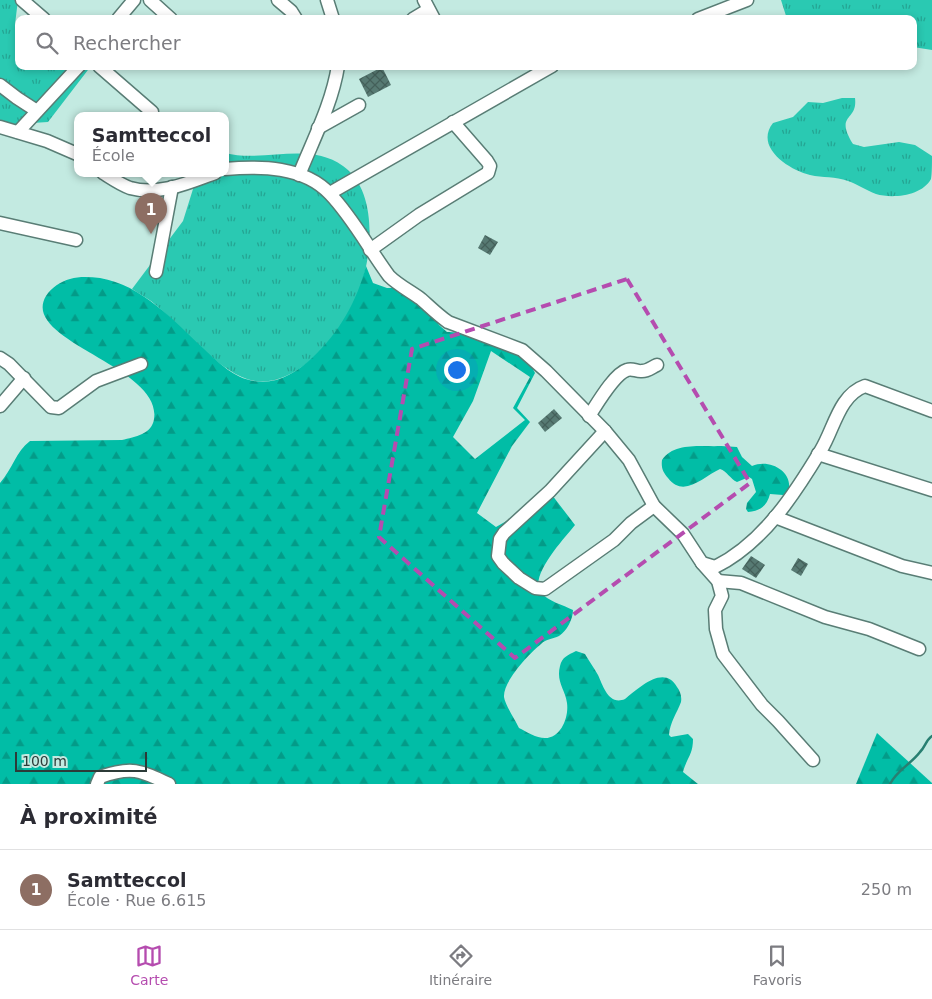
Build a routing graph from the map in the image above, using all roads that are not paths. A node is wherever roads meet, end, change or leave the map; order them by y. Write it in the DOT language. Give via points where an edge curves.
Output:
graph roads {
  1 [pos="22,0"];
  2 [pos="134,0"];
  3 [pos="150,0"];
  4 [pos="278,0"];
  5 [pos="327,0"];
  6 [pos="747,0"];
  7 [pos="39,15"];
  8 [pos="121,15"];
  9 [pos="167,15"];
  10 [pos="293,15"];
  11 [pos="332,15"];
  12 [pos="708,15"];
  13 [pos="75,70"];
  14 [pos="104,70"];
  15 [pos="337,70"];
  16 [pos="545,70"];
  17 [pos="0,84"];
  18 [pos="359,105"];
  19 [pos="37,111"];
  20 [pos="152,112"];
  21 [pos="453,122"];
  22 [pos="0,127"];
  23 [pos="318,128"];
  24 [pos="18,132"];
  25 [pos="74,152"];
  26 [pos="229,169"];
  27 [pos="299,175"];
  28 [pos="109,177"];
  29 [pos="205,177"];
  30 [pos="172,188"];
  31 [pos="330,193"];
  32 [pos="0,223"];
  33 [pos="76,240"];
  34 [pos="370,250"];
  35 [pos="156,272"];
  36 [pos="0,358"];
  37 [pos="141,364"];
  38 [pos="657,365"];
  39 [pos="24,378"];
  40 [pos="0,406"];
  41 [pos="932,411"];
  42 [pos="589,416"];
  43 [pos="605,431"];
  44 [pos="818,454"];
  45 [pos="932,490"];
  46 [pos="654,506"];
  47 [pos="775,517"];
  48 [pos="702,563"];
  49 [pos="932,573"];
  50 [pos="718,581"];
  51 [pos="919,649"];
  52 [pos="813,760"];
  53 [pos="97,784"];
  54 [pos="169,784"];
  1 -- 7 [label="street"];
  2 -- 8 [label="street"];
  3 -- 9 [label="street"];
  4 -- 10 [label="street"];
  5 -- 11 [label="street"];
  6 -- 12 [label="street"];
  13 -- 19 [label="street"];
  14 -- 20 [label="street"];
  15 -- 23 [label="street"];
  16 -- 21 [label="street"];
  17 -- 19 [label="street"];
  18 -- 23 [label="street"];
  19 -- 24 [label="street"];
  21 -- 31 [label="street"];
  21 -- 34 [label="street" via="487,161 490,166 488,173 419,215"];
  22 -- 24 [label="street"];
  23 -- 27 [label="street"];
  24 -- 25 [label="street"];
  26 -- 27 [label="street" via="252,167"];
  27 -- 31 [label="street"];
  28 -- 30 [label="street" via="128,188"];
  29 -- 30 [label="street"];
  30 -- 35 [label="street"];
  31 -- 34 [label="street"];
  32 -- 33 [label="street"];
  34 -- 42 [label="street" via="389,276 438,316 455,326 522,350"];
  36 -- 39 [label="street"];
  37 -- 39 [label="street" via="96,381 59,408 51,407"];
  38 -- 42 [label="street" via="647,371 624,371"];
  39 -- 40 [label="street"];
  41 -- 44 [label="street" via="865,386 859,388 849,395"];
  42 -- 43 [label="street"];
  43 -- 46 [label="street" via="629,460"];
  43 -- 46 [label="street" via="550,491 504,533 498,545 498,556 519,578 535,588 545,589 614,540"];
  44 -- 45 [label="street"];
  44 -- 47 [label="street"];
  46 -- 48 [label="street" via="682,534"];
  47 -- 48 [label="street" via="731,559 715,567"];
  47 -- 49 [label="street" via="902,566"];
  48 -- 50 [label="street"];
  50 -- 51 [label="street" via="741,583 825,617 869,629"];
  50 -- 52 [label="street" via="722,596 715,610 715,620 723,654 762,705"];
  53 -- 54 [label="street" via="100,778 118,771 144,772"];
}
